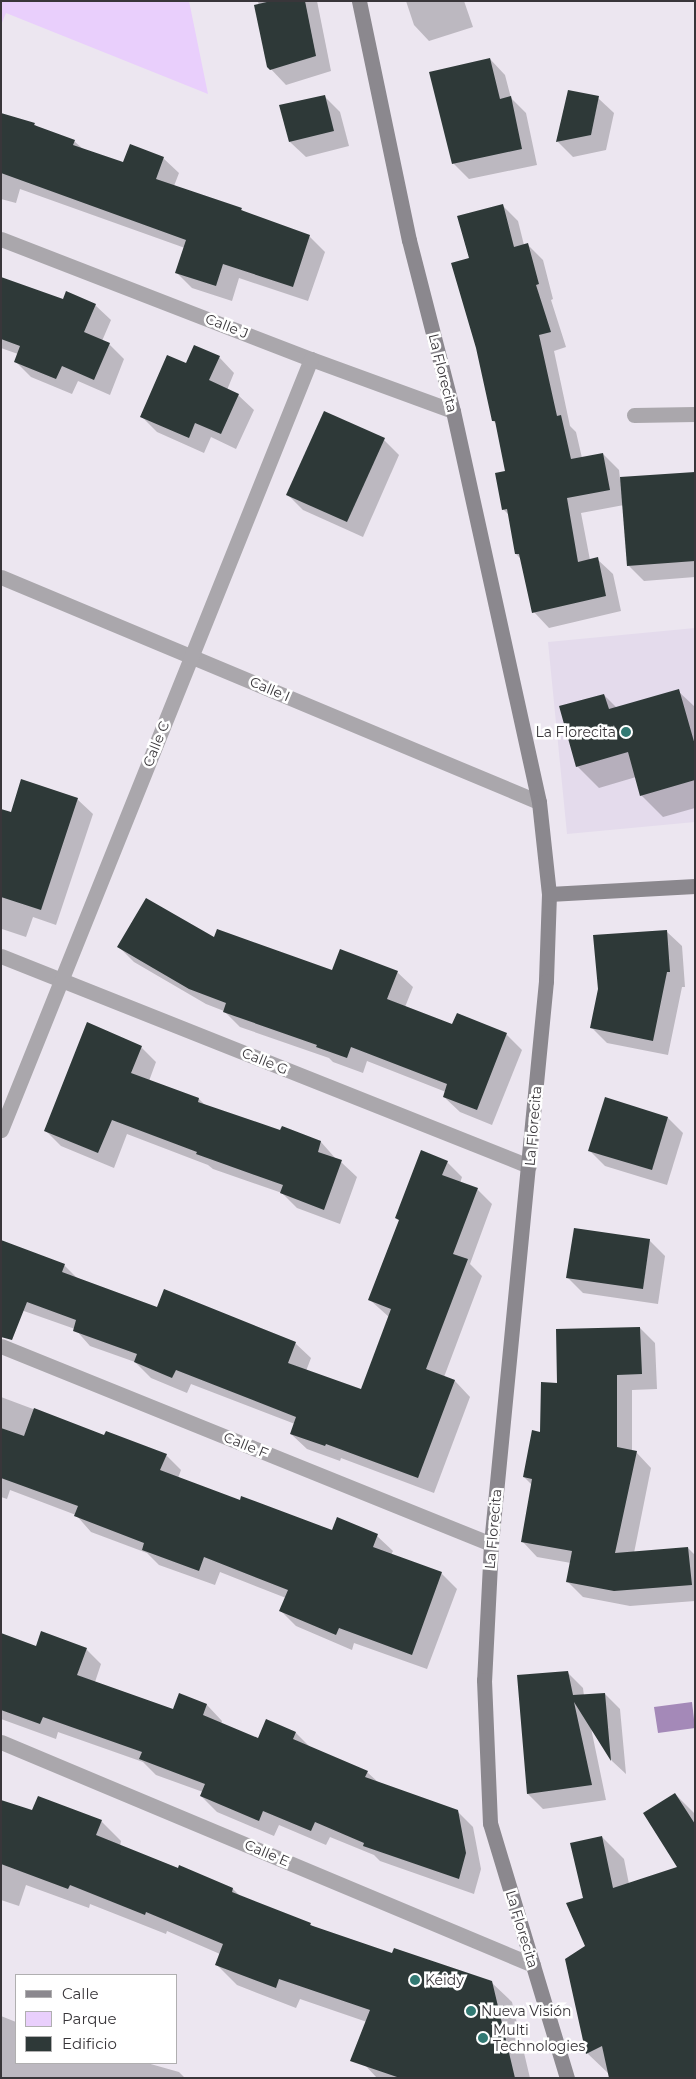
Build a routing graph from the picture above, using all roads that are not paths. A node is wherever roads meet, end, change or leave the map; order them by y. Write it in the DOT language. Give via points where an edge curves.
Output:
graph roads {
  1 [pos="359,1"];
  2 [pos="1,239"];
  3 [pos="311,359"];
  4 [pos="453,411"];
  5 [pos="695,414"];
  6 [pos="634,415"];
  7 [pos="1,577"];
  8 [pos="192,657"];
  9 [pos="538,802"];
  10 [pos="695,886"];
  11 [pos="549,894"];
  12 [pos="1,956"];
  13 [pos="61,980"];
  14 [pos="1,1130"];
  15 [pos="529,1166"];
  16 [pos="1,1346"];
  17 [pos="491,1544"];
  18 [pos="1,1742"];
  19 [pos="533,1964"];
  20 [pos="567,2078"];
  1 -- 4 [label="main road, La Florecita" via="409,240"];
  2 -- 3 [label="street, Calle J"];
  3 -- 4 [label="street, Calle J"];
  3 -- 8 [label="street, Calle C"];
  4 -- 9 [label="main road, La Florecita"];
  5 -- 6 [label="street"];
  7 -- 8 [label="street, Calle I"];
  8 -- 9 [label="street, Calle I"];
  8 -- 13 [label="street, Calle C"];
  9 -- 11 [label="main road, La Florecita"];
  10 -- 11 [label="main road"];
  11 -- 15 [label="main road, La Florecita" via="546,981"];
  12 -- 13 [label="street, Calle G"];
  13 -- 14 [label="street, Calle C"];
  13 -- 15 [label="street, Calle G"];
  15 -- 17 [label="main road, La Florecita"];
  16 -- 17 [label="street, Calle F"];
  17 -- 19 [label="main road, La Florecita" via="484,1680 490,1823"];
  18 -- 19 [label="street, Calle E"];
  19 -- 20 [label="main road, La Florecita"];
}
